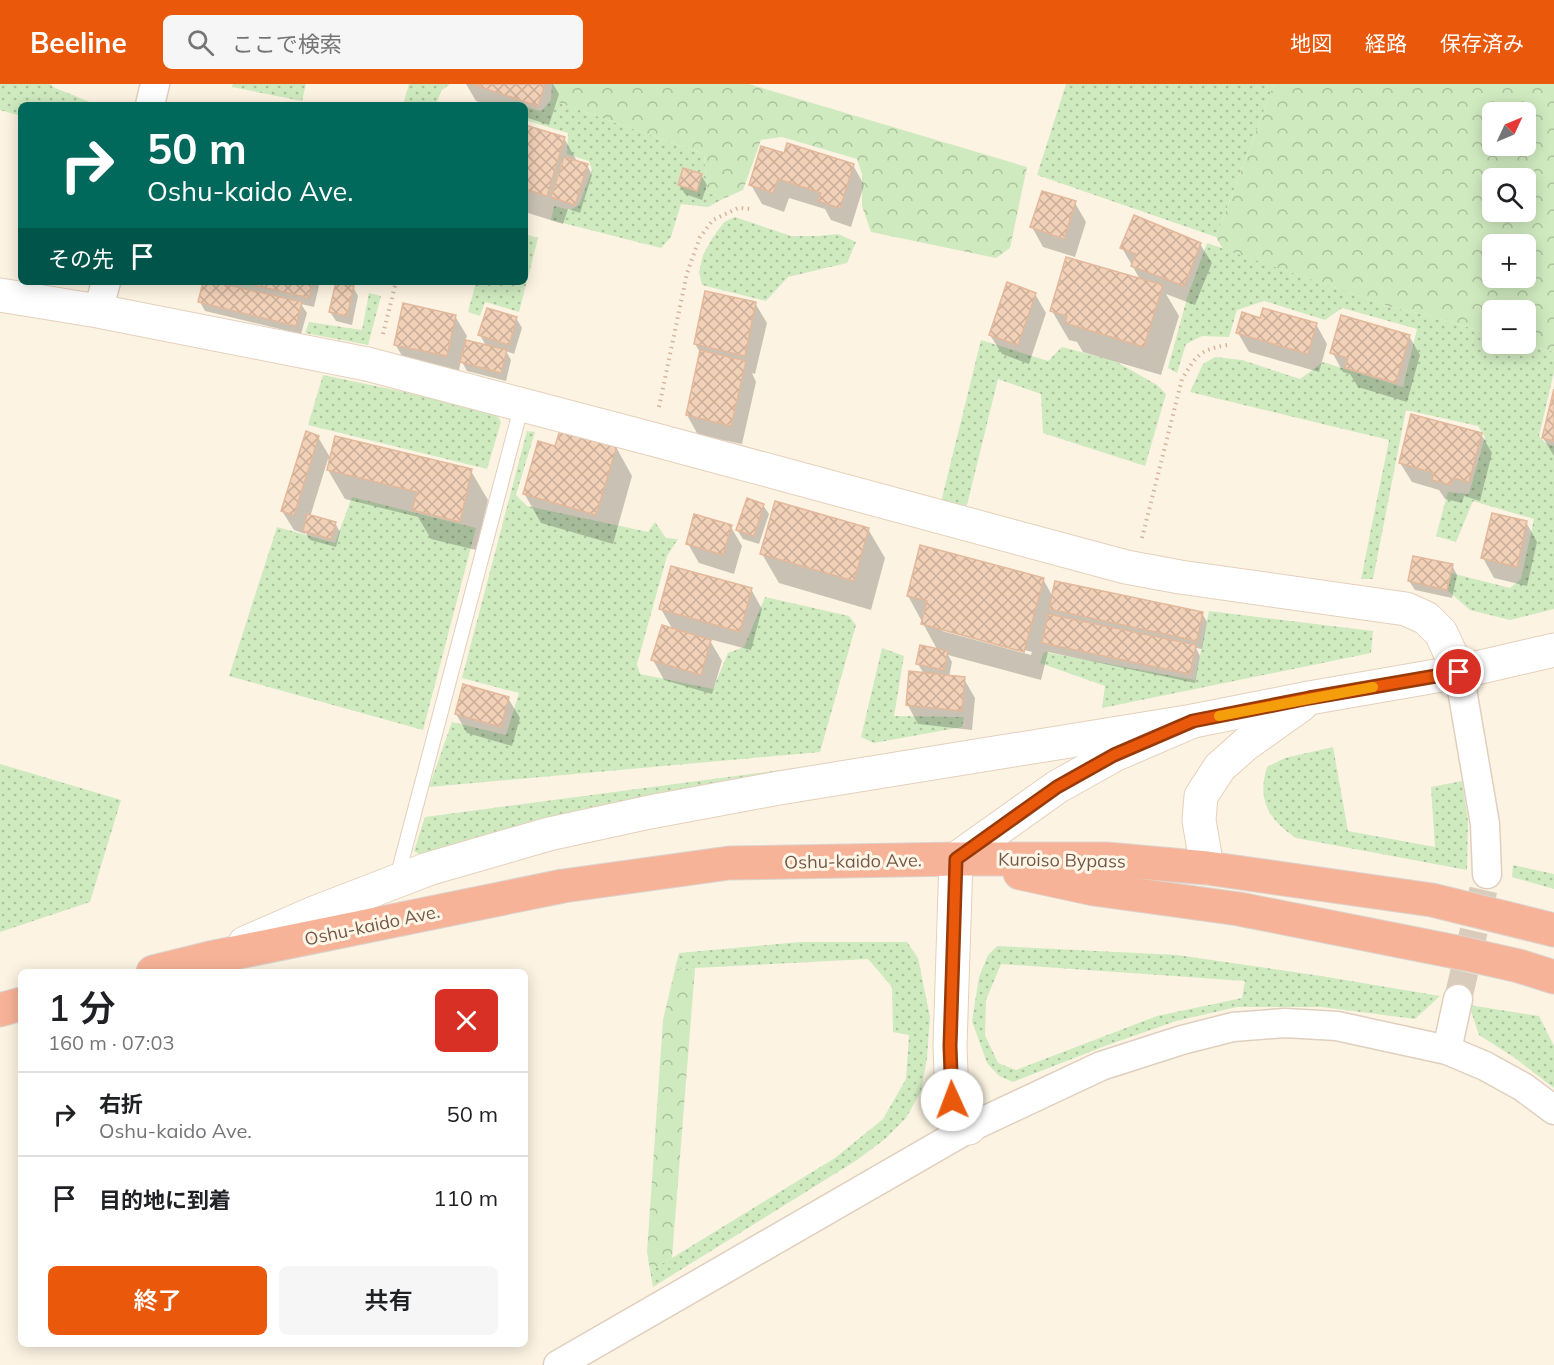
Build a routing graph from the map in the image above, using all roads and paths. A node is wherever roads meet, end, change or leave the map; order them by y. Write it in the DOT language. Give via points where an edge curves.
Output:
graph roads {
  1 [pos="155,84"];
  2 [pos="151,102"];
  3 [pos="753,209"];
  4 [pos="395,285"];
  5 [pos="0,295"];
  6 [pos="102,297"];
  7 [pos="1227,345"];
  8 [pos="374,366"];
  9 [pos="522,404"];
  10 [pos="652,439"];
  11 [pos="1134,568"];
  12 [pos="1554,650"];
  13 [pos="1459,672"];
  14 [pos="1309,698"];
  15 [pos="1193,721"];
  16 [pos="956,859"];
  17 [pos="1207,868"];
  18 [pos="1487,874"];
  19 [pos="396,881"];
  20 [pos="1554,930"];
  21 [pos="210,958"];
  22 [pos="165,969"];
  23 [pos="1554,977"];
  24 [pos="1458,999"];
  25 [pos="18,1005"];
  26 [pos="0,1010"];
  27 [pos="1447,1050"];
  28 [pos="1554,1110"];
  29 [pos="969,1128"];
  30 [pos="558,1365"];
  1 -- 2 [label="street"];
  3 -- 10 [label="path" via="738,208 713,220 700,237 687,273"];
  4 -- 8 [label="path"];
  5 -- 6 [label="main road"];
  6 -- 8 [label="main road"];
  7 -- 11 [label="path" via="1209,348 1182,378"];
  8 -- 9 [label="main road"];
  9 -- 10 [label="main road"];
  9 -- 19 [label="lane"];
  10 -- 11 [label="main road"];
  11 -- 13 [label="main road" via="1406,609 1426,618 1441,633"];
  12 -- 13 [label="main road"];
  13 -- 14 [label="main road"];
  13 -- 18 [label="street" via="1485,824"];
  14 -- 15 [label="main road"];
  14 -- 17 [label="main road" via="1220,767 1201,796 1199,820"];
  15 -- 16 [label="main road" via="1114,755 1057,787"];
  15 -- 19 [label="main road" via="650,812 549,834"];
  16 -- 17 [label="highway, Kuroiso Bypass" via="1106,859"];
  16 -- 21 [label="highway, Oshu-kaido Ave." via="729,863 563,886"];
  16 -- 23 [label="highway, Kuroiso Bypass" via="1094,889 1251,911 1466,954"];
  16 -- 29 [label="main road" via="952,1100"];
  17 -- 20 [label="highway, Kuroiso Bypass" via="1432,900"];
  19 -- 21 [label="main road"];
  21 -- 22 [label="highway, Oshu-kaido Ave."];
  24 -- 27 [label="street"];
  25 -- 26 [label="highway"];
  27 -- 28 [label="street" via="1523,1087"];
  27 -- 29 [label="street" via="1337,1026 1285,1023 1233,1027 1101,1066"];
  29 -- 30 [label="street"];
}
